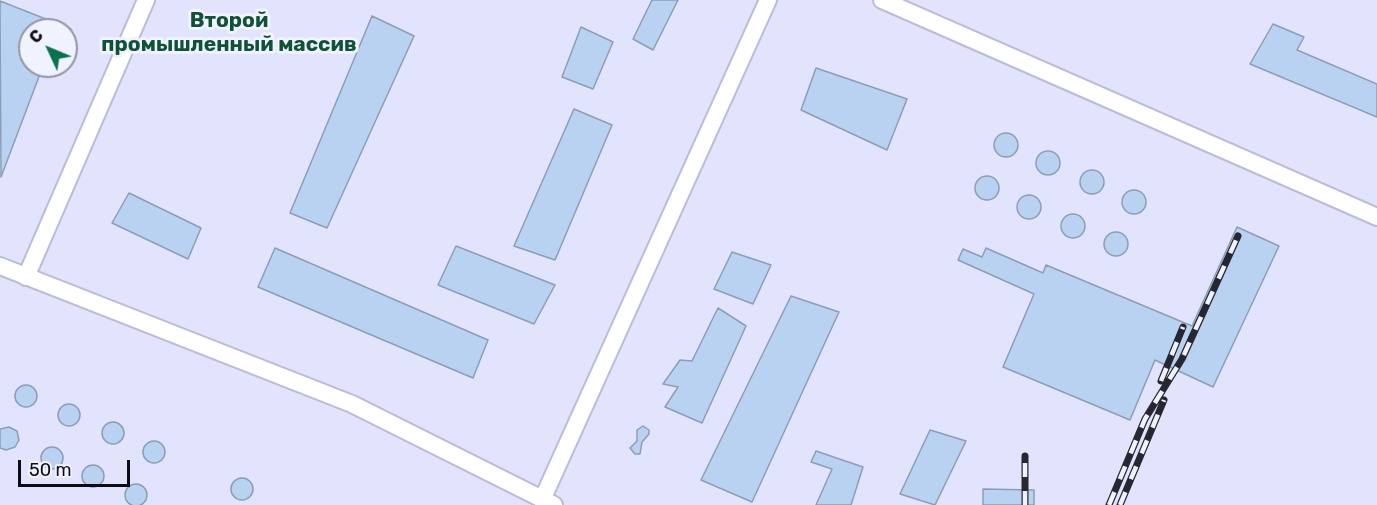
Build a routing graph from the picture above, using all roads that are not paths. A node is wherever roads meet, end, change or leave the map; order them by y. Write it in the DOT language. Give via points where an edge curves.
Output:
graph roads {
  1 [pos="146,0"];
  2 [pos="768,0"];
  3 [pos="882,0"];
  4 [pos="1377,217"];
  5 [pos="0,266"];
  6 [pos="26,278"];
  7 [pos="548,502"];
  1 -- 6 [label="lane"];
  2 -- 7 [label="lane"];
  3 -- 4 [label="lane"];
  5 -- 6 [label="lane"];
  6 -- 7 [label="lane" via="352,404"];
}
